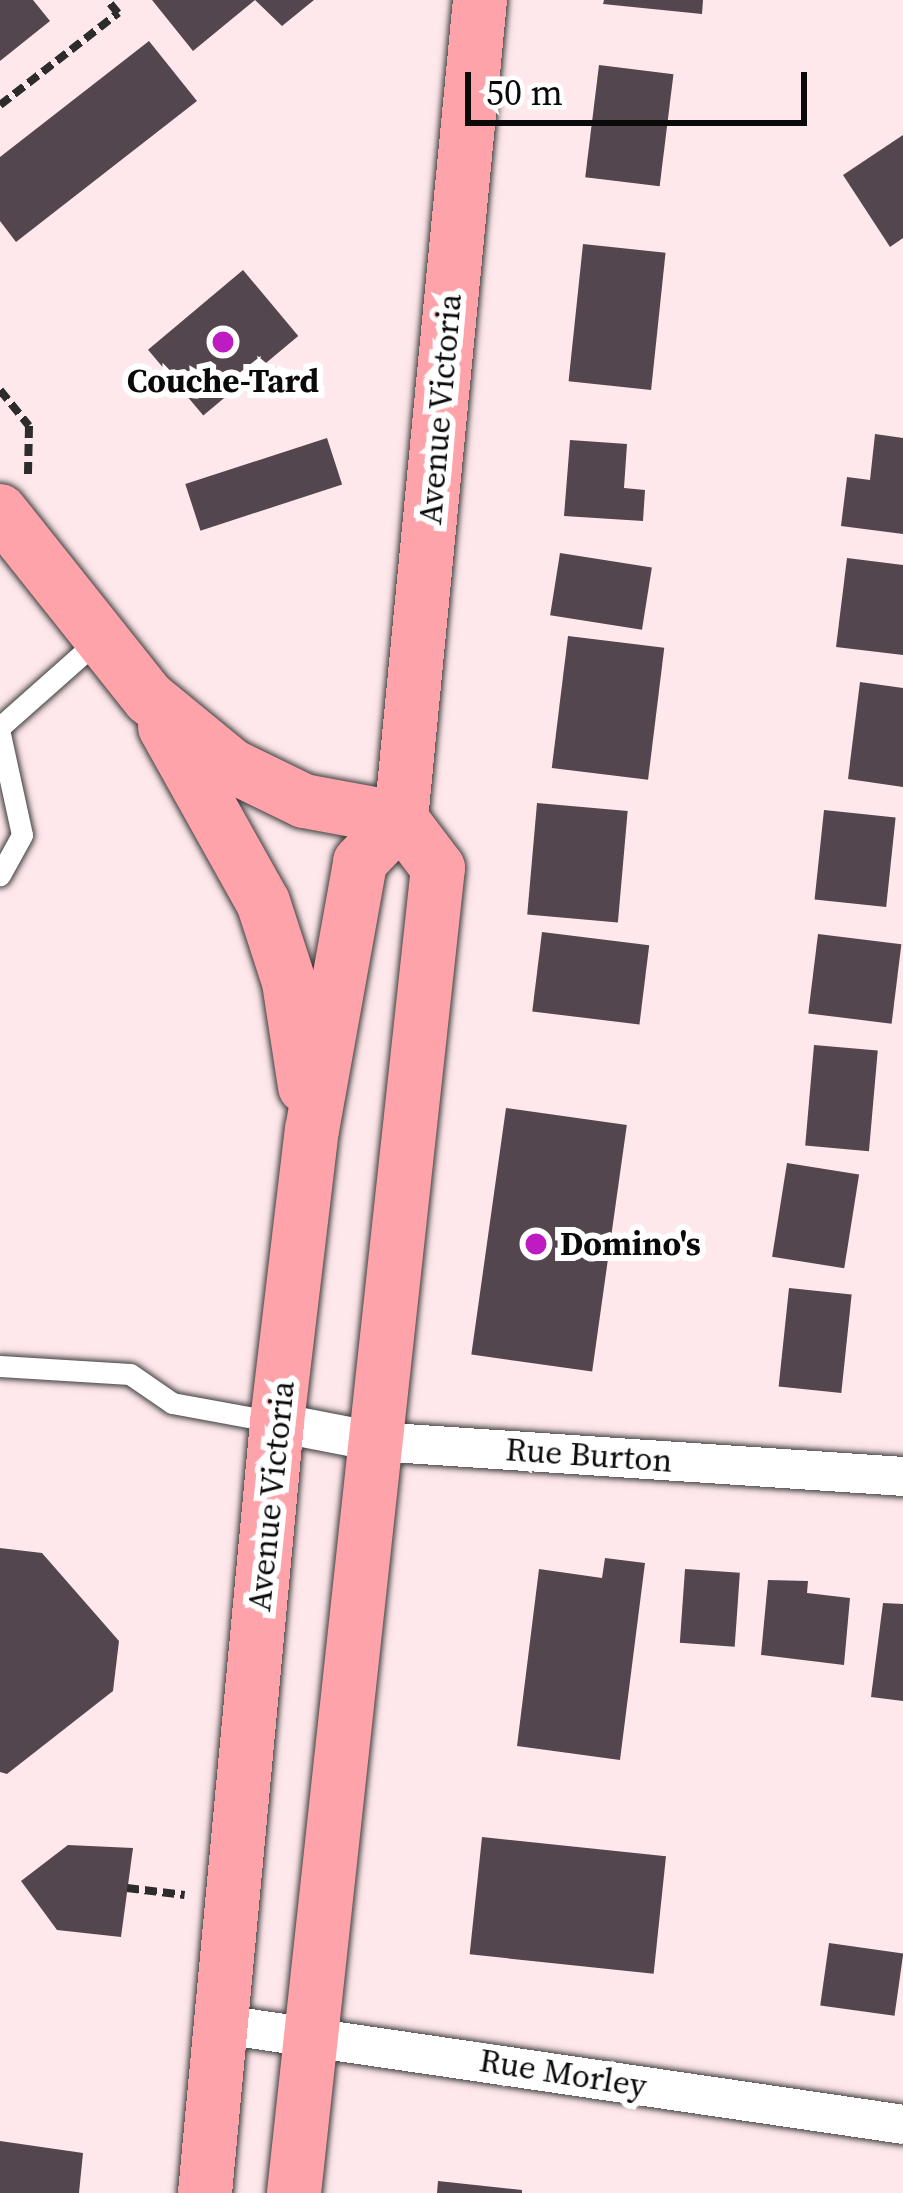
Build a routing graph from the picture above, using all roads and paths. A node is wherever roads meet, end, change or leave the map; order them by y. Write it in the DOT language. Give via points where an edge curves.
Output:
graph roads {
  1 [pos="107,0"];
  2 [pos="480,0"];
  3 [pos="0,105"];
  4 [pos="0,511"];
  5 [pos="101,637"];
  6 [pos="149,698"];
  7 [pos="0,730"];
  8 [pos="401,819"];
  9 [pos="0,875"];
  10 [pos="312,1130"];
  11 [pos="0,1366"];
  12 [pos="277,1422"];
  13 [pos="375,1441"];
  14 [pos="903,1475"];
  15 [pos="222,2024"];
  16 [pos="309,2035"];
  17 [pos="903,2124"];
  18 [pos="205,2193"];
  19 [pos="294,2193"];
  1 -- 3 [label="path" via="118,13"];
  2 -- 8 [label="main road, Avenue Victoria"];
  4 -- 5 [label="main road"];
  5 -- 6 [label="main road"];
  5 -- 7 [label="lane"];
  6 -- 8 [label="main road" via="232,766 304,801"];
  6 -- 10 [label="main road" via="263,902 289,982"];
  7 -- 9 [label="lane" via="22,835"];
  8 -- 10 [label="main road, Avenue Victoria" via="360,862"];
  8 -- 13 [label="main road" via="438,868"];
  10 -- 12 [label="main road, Avenue Victoria"];
  11 -- 12 [label="lane" via="130,1374 172,1403"];
  12 -- 13 [label="street, Rue Burton"];
  12 -- 15 [label="main road, Avenue Victoria"];
  13 -- 14 [label="street, Rue Burton"];
  13 -- 16 [label="main road"];
  15 -- 16 [label="street, Rue Morley"];
  15 -- 18 [label="main road, Avenue Victoria"];
  16 -- 17 [label="street, Rue Morley"];
  16 -- 19 [label="main road"];
}
